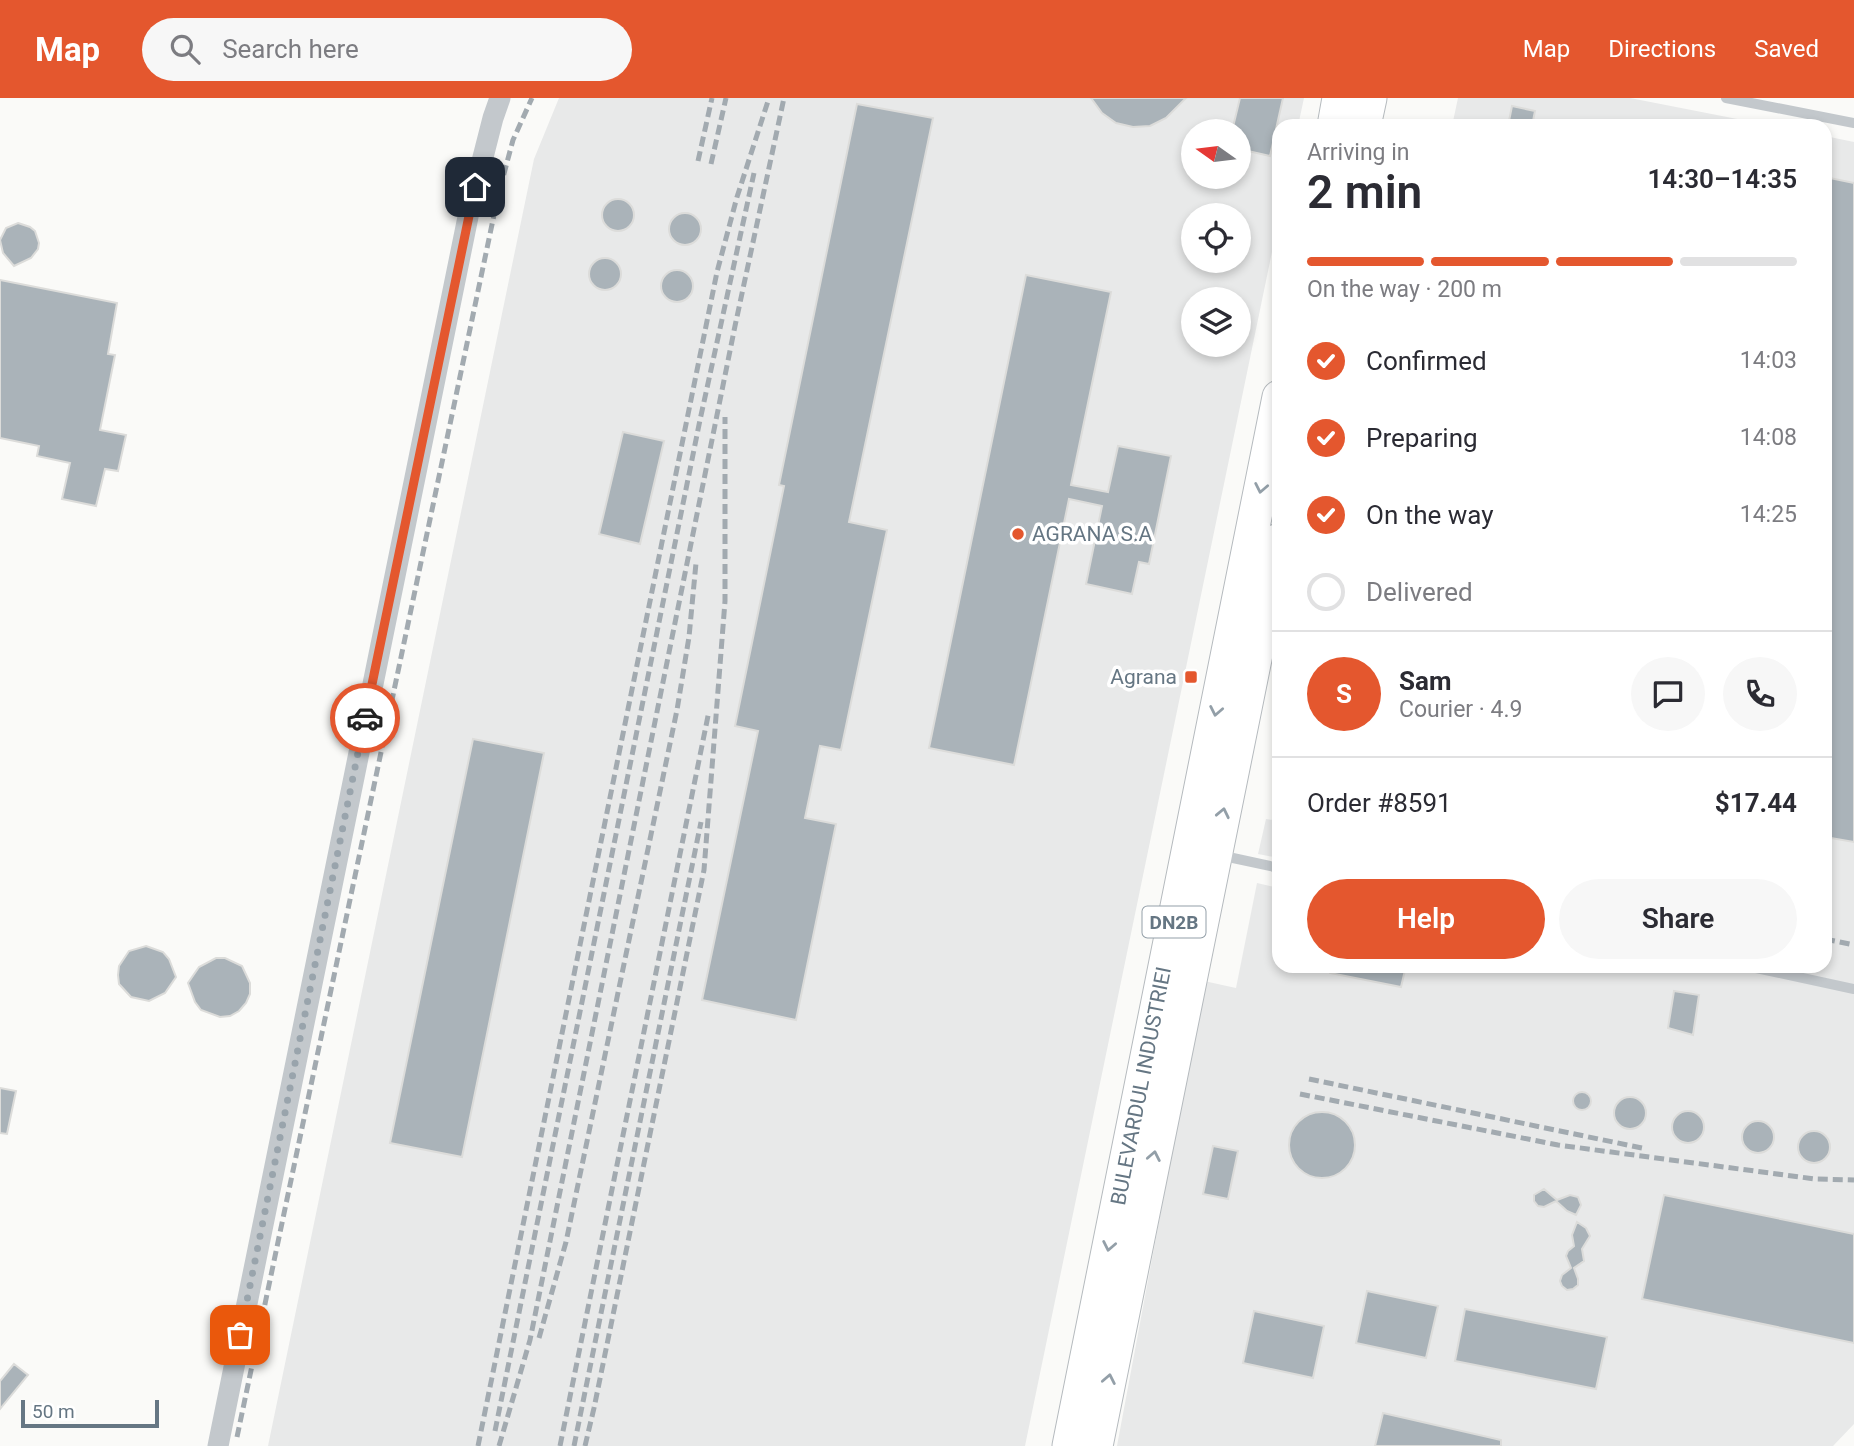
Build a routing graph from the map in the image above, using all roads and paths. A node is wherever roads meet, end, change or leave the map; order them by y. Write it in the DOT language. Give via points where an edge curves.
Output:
graph roads {
  1 [pos="500,98"];
  2 [pos="1339,98"];
  3 [pos="1370,98"];
  4 [pos="1726,98"];
  5 [pos="1335,119"];
  6 [pos="1366,119"];
  7 [pos="1854,123"];
  8 [pos="1272,438"];
  9 [pos="1272,568"];
  10 [pos="1202,851"];
  11 [pos="1272,866"];
  12 [pos="1780,973"];
  13 [pos="1854,989"];
  14 [pos="218,1446"];
  15 [pos="1069,1446"];
  16 [pos="1096,1446"];
  1 -- 14 [label="street" via="469,212"];
  2 -- 5 [label="main road"];
  3 -- 6 [label="main road"];
  4 -- 7 [label="lane"];
  8 -- 10 [label="main road, BULEVARDUL INDUSTRIEI / DN2B, one-way"];
  10 -- 9 [label="main road, BULEVARDUL INDUSTRIEI / DN2B, one-way"];
  10 -- 11 [label="lane"];
  10 -- 15 [label="main road, BULEVARDUL INDUSTRIEI / DN2B, one-way"];
  16 -- 10 [label="main road, BULEVARDUL INDUSTRIEI / DN2B, one-way"];
  12 -- 13 [label="lane"];
}
